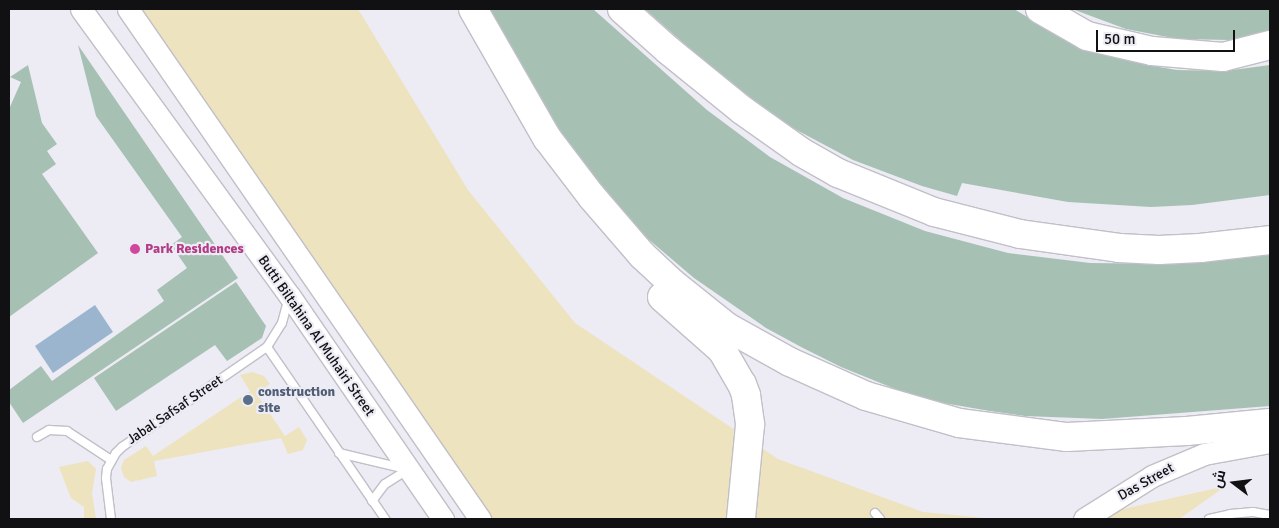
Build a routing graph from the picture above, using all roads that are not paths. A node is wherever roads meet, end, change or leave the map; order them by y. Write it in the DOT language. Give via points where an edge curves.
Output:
graph roads {
  1 [pos="81,9"];
  2 [pos="128,9"];
  3 [pos="473,9"];
  4 [pos="622,9"];
  5 [pos="1040,9"];
  6 [pos="1270,46"];
  7 [pos="495,48"];
  8 [pos="1270,240"];
  9 [pos="289,295"];
  10 [pos="267,347"];
  11 [pos="1270,423"];
  12 [pos="37,437"];
  13 [pos="1270,442"];
  14 [pos="339,453"];
  15 [pos="111,460"];
  16 [pos="409,469"];
  17 [pos="372,501"];
  18 [pos="1270,515"];
  19 [pos="111,519"];
  20 [pos="384,519"];
  21 [pos="443,519"];
  22 [pos="480,519"];
  23 [pos="741,519"];
  24 [pos="1084,519"];
  25 [pos="1209,519"];
  1 -- 9 [label="street, Butti Biltahina Al Muhairi Street"];
  2 -- 22 [label="street"];
  3 -- 7 [label="highway"];
  4 -- 8 [label="highway" via="742,110 801,152 838,173 934,212 1020,234 1119,248 1192,248"];
  5 -- 6 [label="highway" via="1087,36 1152,51 1223,56"];
  7 -- 11 [label="highway" via="547,138 642,255 727,327 790,362 866,396 959,423 1067,437"];
  7 -- 23 [label="highway" via="520,119 576,202 642,280 712,340 737,372 746,395 750,426"];
  9 -- 10 [label="lane, Jabal Safsaf Street" via="282,323"];
  9 -- 16 [label="street, Butti Biltahina Al Muhairi Street"];
  10 -- 14 [label="lane"];
  10 -- 15 [label="lane, Jabal Safsaf Street" via="122,447"];
  12 -- 15 [label="lane" via="49,430 67,431"];
  13 -- 24 [label="street, Das Street" via="1204,454 1152,476"];
  14 -- 16 [label="lane"];
  14 -- 17 [label="lane"];
  15 -- 19 [label="lane" via="106,478"];
  16 -- 17 [label="lane" via="385,484"];
  16 -- 21 [label="street, Butti Biltahina Al Muhairi Street"];
  17 -- 20 [label="lane"];
  18 -- 25 [label="lane" via="1253,512"];
}
